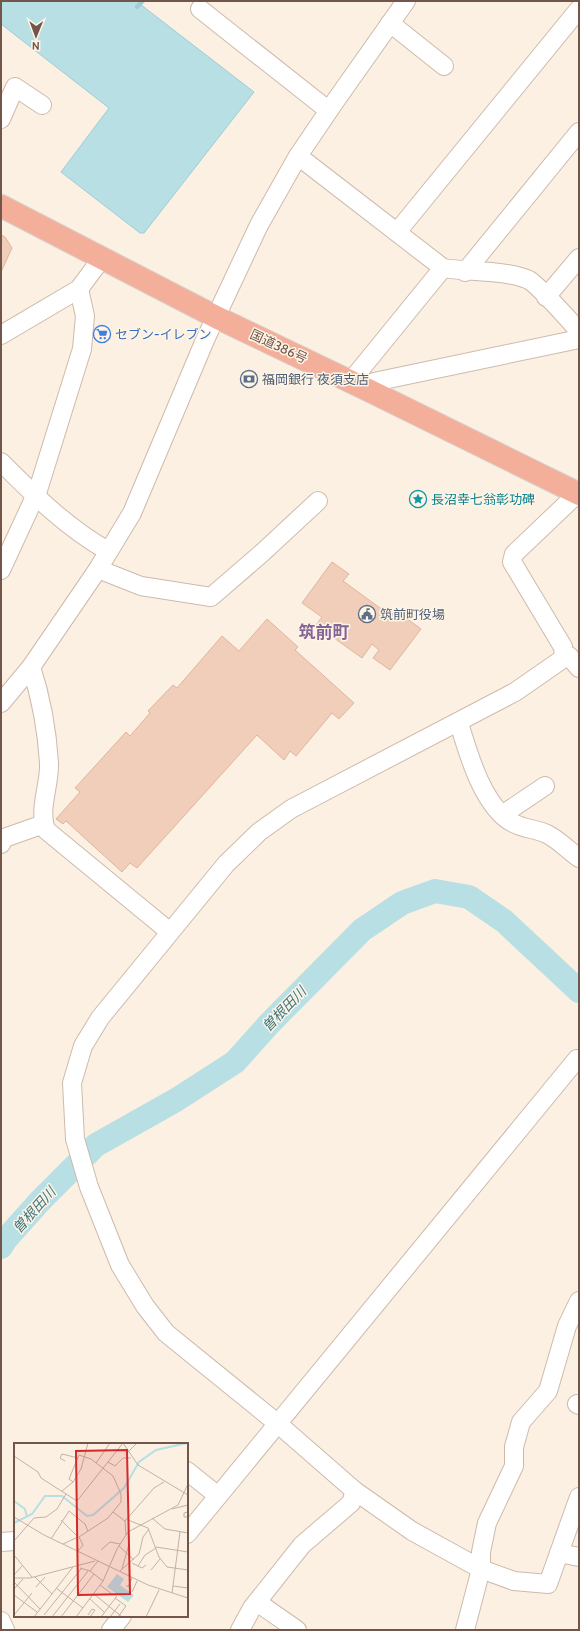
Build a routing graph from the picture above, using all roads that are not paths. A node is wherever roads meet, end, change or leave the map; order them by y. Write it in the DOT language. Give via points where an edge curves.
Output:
graph roads {
  1 [pos="200,9"];
  2 [pos="395,9"];
  3 [pos="579,9"];
  4 [pos="444,66"];
  5 [pos="42,105"];
  6 [pos="328,110"];
  7 [pos="1,119"];
  8 [pos="579,132"];
  9 [pos="298,156"];
  10 [pos="1,206"];
  11 [pos="397,232"];
  12 [pos="102,258"];
  13 [pos="579,258"];
  14 [pos="443,268"];
  15 [pos="465,272"];
  16 [pos="79,289"];
  17 [pos="546,297"];
  18 [pos="216,317"];
  19 [pos="579,331"];
  20 [pos="1,335"];
  21 [pos="579,339"];
  22 [pos="360,386"];
  23 [pos="1,462"];
  24 [pos="578,494"];
  25 [pos="36,496"];
  26 [pos="318,501"];
  27 [pos="108,552"];
  28 [pos="98,569"];
  29 [pos="1,570"];
  30 [pos="573,658"];
  31 [pos="31,667"];
  32 [pos="1,703"];
  33 [pos="459,723"];
  34 [pos="545,786"];
  35 [pos="502,815"];
  36 [pos="44,824"];
  37 [pos="2,840"];
  38 [pos="579,858"];
  39 [pos="170,932"];
  40 [pos="579,1059"];
  41 [pos="579,1301"];
  42 [pos="277,1423"];
  43 [pos="188,1472"];
  44 [pos="355,1491"];
  45 [pos="217,1495"];
  46 [pos="579,1497"];
  47 [pos="188,1533"];
  48 [pos="14,1541"];
  49 [pos="1,1542"];
  50 [pos="559,1553"];
  51 [pos="579,1557"];
  52 [pos="481,1569"];
  53 [pos="257,1602"];
  54 [pos="121,1617"];
  55 [pos="1,1621"];
  56 [pos="5,1630"];
  57 [pos="111,1630"];
  58 [pos="240,1630"];
  59 [pos="297,1630"];
  60 [pos="465,1630"];
  1 -- 6 [label="street"];
  2 -- 4 [label="street"];
  2 -- 6 [label="street"];
  3 -- 11 [label="street"];
  5 -- 7 [label="street" via="15,87"];
  6 -- 9 [label="street"];
  8 -- 15 [label="street"];
  9 -- 11 [label="street"];
  9 -- 18 [label="street" via="259,225"];
  10 -- 12 [label="highway, 国道386号"];
  11 -- 14 [label="street"];
  12 -- 16 [label="street"];
  12 -- 18 [label="highway, 国道386号"];
  13 -- 17 [label="street"];
  14 -- 15 [label="street"];
  14 -- 22 [label="street"];
  15 -- 17 [label="street" via="509,275 530,281"];
  16 -- 20 [label="street"];
  16 -- 25 [label="street" via="85,316 82,348"];
  17 -- 19 [label="street"];
  18 -- 22 [label="highway, 国道386号"];
  18 -- 27 [label="street" via="132,513"];
  21 -- 22 [label="street"];
  22 -- 24 [label="highway, 国道386号"];
  23 -- 25 [label="street"];
  24 -- 30 [label="street" via="514,554 512,562 563,647"];
  25 -- 27 [label="street" via="72,529"];
  25 -- 29 [label="street"];
  26 -- 28 [label="street" via="211,597 141,586"];
  27 -- 28 [label="street"];
  28 -- 31 [label="street"];
  30 -- 33 [label="street"];
  31 -- 32 [label="street"];
  31 -- 36 [label="street" via="39,689 49,764"];
  33 -- 35 [label="street" via="484,792"];
  33 -- 39 [label="street" via="291,809 259,832 226,864"];
  34 -- 35 [label="street"];
  35 -- 38 [label="street" via="528,830 547,834"];
  36 -- 37 [label="street"];
  36 -- 39 [label="street" via="46,830"];
  39 -- 42 [label="street" via="100,1018 83,1046 72,1083 75,1139 89,1187 120,1264 145,1306 166,1333"];
  40 -- 42 [label="street" via="513,1135"];
  41 -- 52 [label="street" via="561,1343 548,1391 521,1422 514,1447 514,1466 487,1523 481,1552"];
  42 -- 44 [label="street"];
  42 -- 45 [label="street"];
  43 -- 45 [label="street"];
  44 -- 52 [label="street" via="412,1531"];
  44 -- 53 [label="street" via="351,1503 302,1545"];
  45 -- 47 [label="street"];
  46 -- 50 [label="street"];
  48 -- 49 [label="street"];
  50 -- 51 [label="street"];
  50 -- 52 [label="street" via="548,1584 514,1580"];
  52 -- 60 [label="street"];
  53 -- 58 [label="street"];
  53 -- 59 [label="street"];
  54 -- 57 [label="street"];
  55 -- 56 [label="street"];
}
